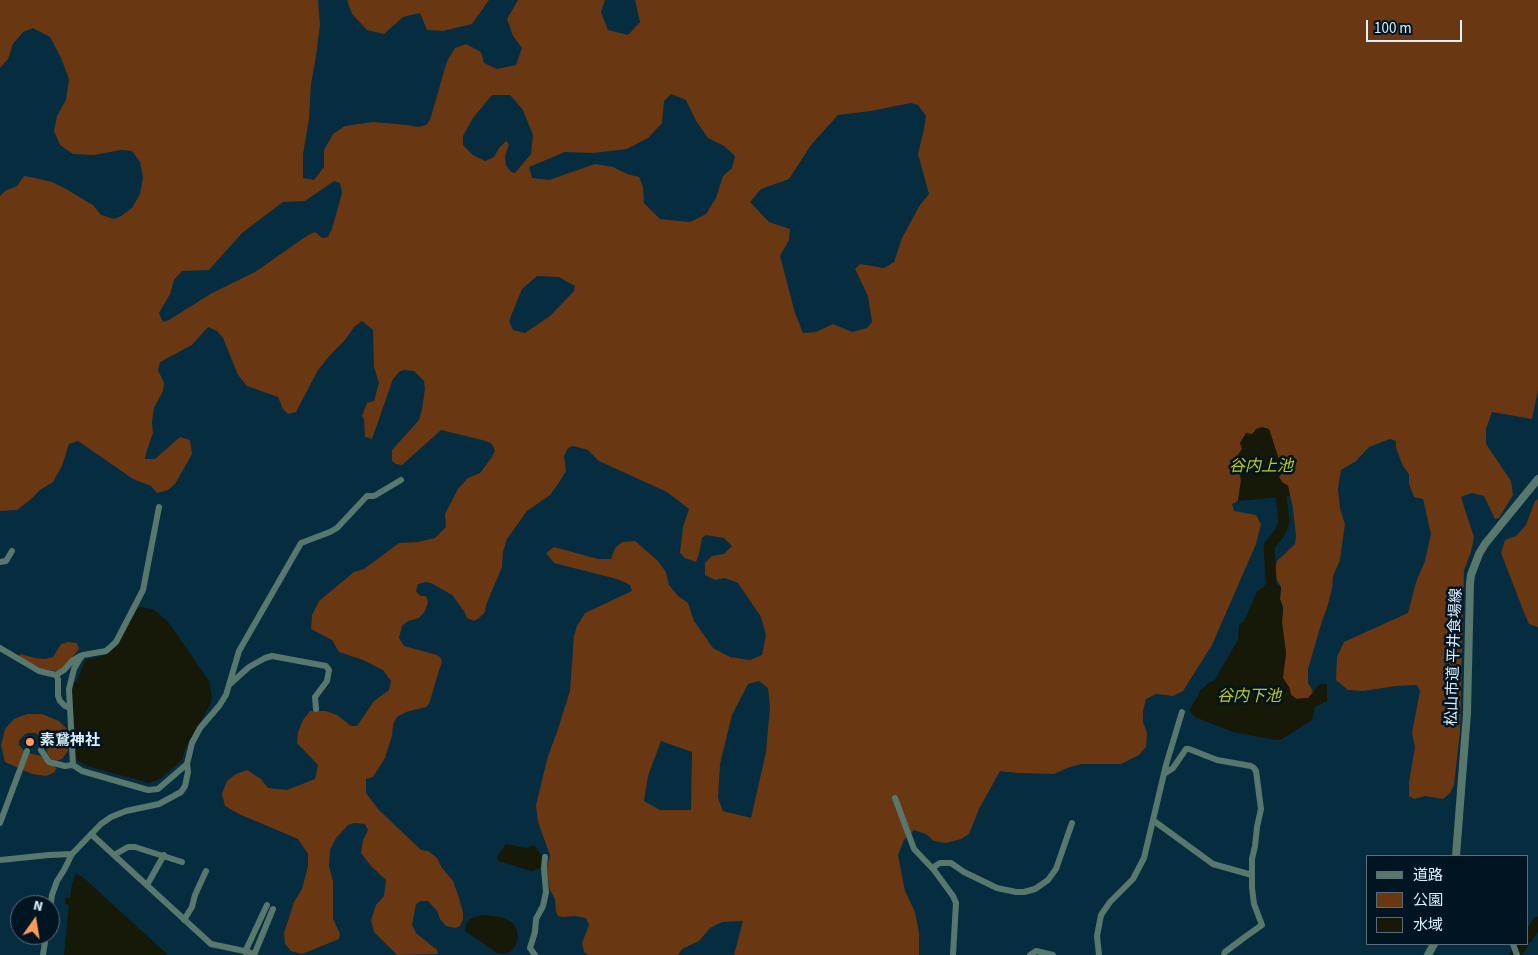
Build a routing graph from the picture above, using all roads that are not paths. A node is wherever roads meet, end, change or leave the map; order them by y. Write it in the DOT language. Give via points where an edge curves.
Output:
graph roads {
  1 [pos="1538,479"];
  2 [pos="401,480"];
  3 [pos="158,506"];
  4 [pos="12,551"];
  5 [pos="0,562"];
  6 [pos="0,648"];
  7 [pos="84,655"];
  8 [pos="56,675"];
  9 [pos="230,684"];
  10 [pos="69,707"];
  11 [pos="316,709"];
  12 [pos="1182,712"];
  13 [pos="40,750"];
  14 [pos="27,751"];
  15 [pos="187,764"];
  16 [pos="72,765"];
  17 [pos="1164,774"];
  18 [pos="895,798"];
  19 [pos="1154,821"];
  20 [pos="0,823"];
  21 [pos="1072,823"];
  22 [pos="91,834"];
  23 [pos="72,854"];
  24 [pos="114,855"];
  25 [pos="1456,855"];
  26 [pos="164,856"];
  27 [pos="545,857"];
  28 [pos="0,860"];
  29 [pos="182,862"];
  30 [pos="932,868"];
  31 [pos="206,871"];
  32 [pos="1252,875"];
  33 [pos="147,885"];
  34 [pos="52,895"];
  35 [pos="267,905"];
  36 [pos="273,910"];
  37 [pos="184,920"];
  38 [pos="245,952"];
  39 [pos="254,955"];
  40 [pos="535,955"];
  41 [pos="953,955"];
  42 [pos="1030,955"];
  43 [pos="1053,955"];
  44 [pos="1099,955"];
  45 [pos="1224,955"];
  1 -- 25 [label="street, 松山市道 平井食場線" via="1485,544 1471,575 1468,713"];
  2 -- 9 [label="street" via="374,496 367,496 337,528 300,543 239,651"];
  3 -- 7 [label="street" via="143,590 116,642 106,651"];
  4 -- 5 [label="street" via="6,561"];
  6 -- 8 [label="street" via="39,670"];
  7 -- 8 [label="street"];
  7 -- 10 [label="street" via="71,677"];
  8 -- 10 [label="street" via="60,701"];
  9 -- 11 [label="street" via="250,667 272,656 326,666 329,670 327,680 315,698"];
  9 -- 15 [label="street" via="219,706 200,728"];
  10 -- 16 [label="street"];
  12 -- 17 [label="street"];
  13 -- 16 [label="street" via="50,762"];
  14 -- 20 [label="street"];
  15 -- 16 [label="street" via="158,789 148,790 82,771"];
  15 -- 22 [label="street" via="185,786 181,792 159,804 111,817"];
  17 -- 19 [label="street"];
  17 -- 32 [label="street" via="1173,768 1186,749 1254,768 1261,809 1255,834"];
  18 -- 30 [label="street" via="914,849"];
  19 -- 32 [label="street" via="1213,864"];
  19 -- 44 [label="street" via="1140,867 1102,915 1097,936"];
  21 -- 30 [label="street" via="1056,869 1035,889 1016,892 997,888 951,863 940,863"];
  22 -- 23 [label="street"];
  22 -- 24 [label="street"];
  23 -- 28 [label="street"];
  23 -- 34 [label="street"];
  24 -- 26 [label="street" via="128,846 135,846"];
  24 -- 33 [label="street"];
  26 -- 29 [label="street"];
  26 -- 33 [label="street"];
  27 -- 40 [label="street" via="546,892 530,948"];
  30 -- 41 [label="street" via="956,903"];
  31 -- 37 [label="street"];
  32 -- 45 [label="street" via="1252,895 1262,925"];
  33 -- 37 [label="street"];
  35 -- 38 [label="street"];
  36 -- 39 [label="street"];
  37 -- 38 [label="street" via="211,944"];
  38 -- 39 [label="street"];
  42 -- 43 [label="street" via="1036,950"];
}
